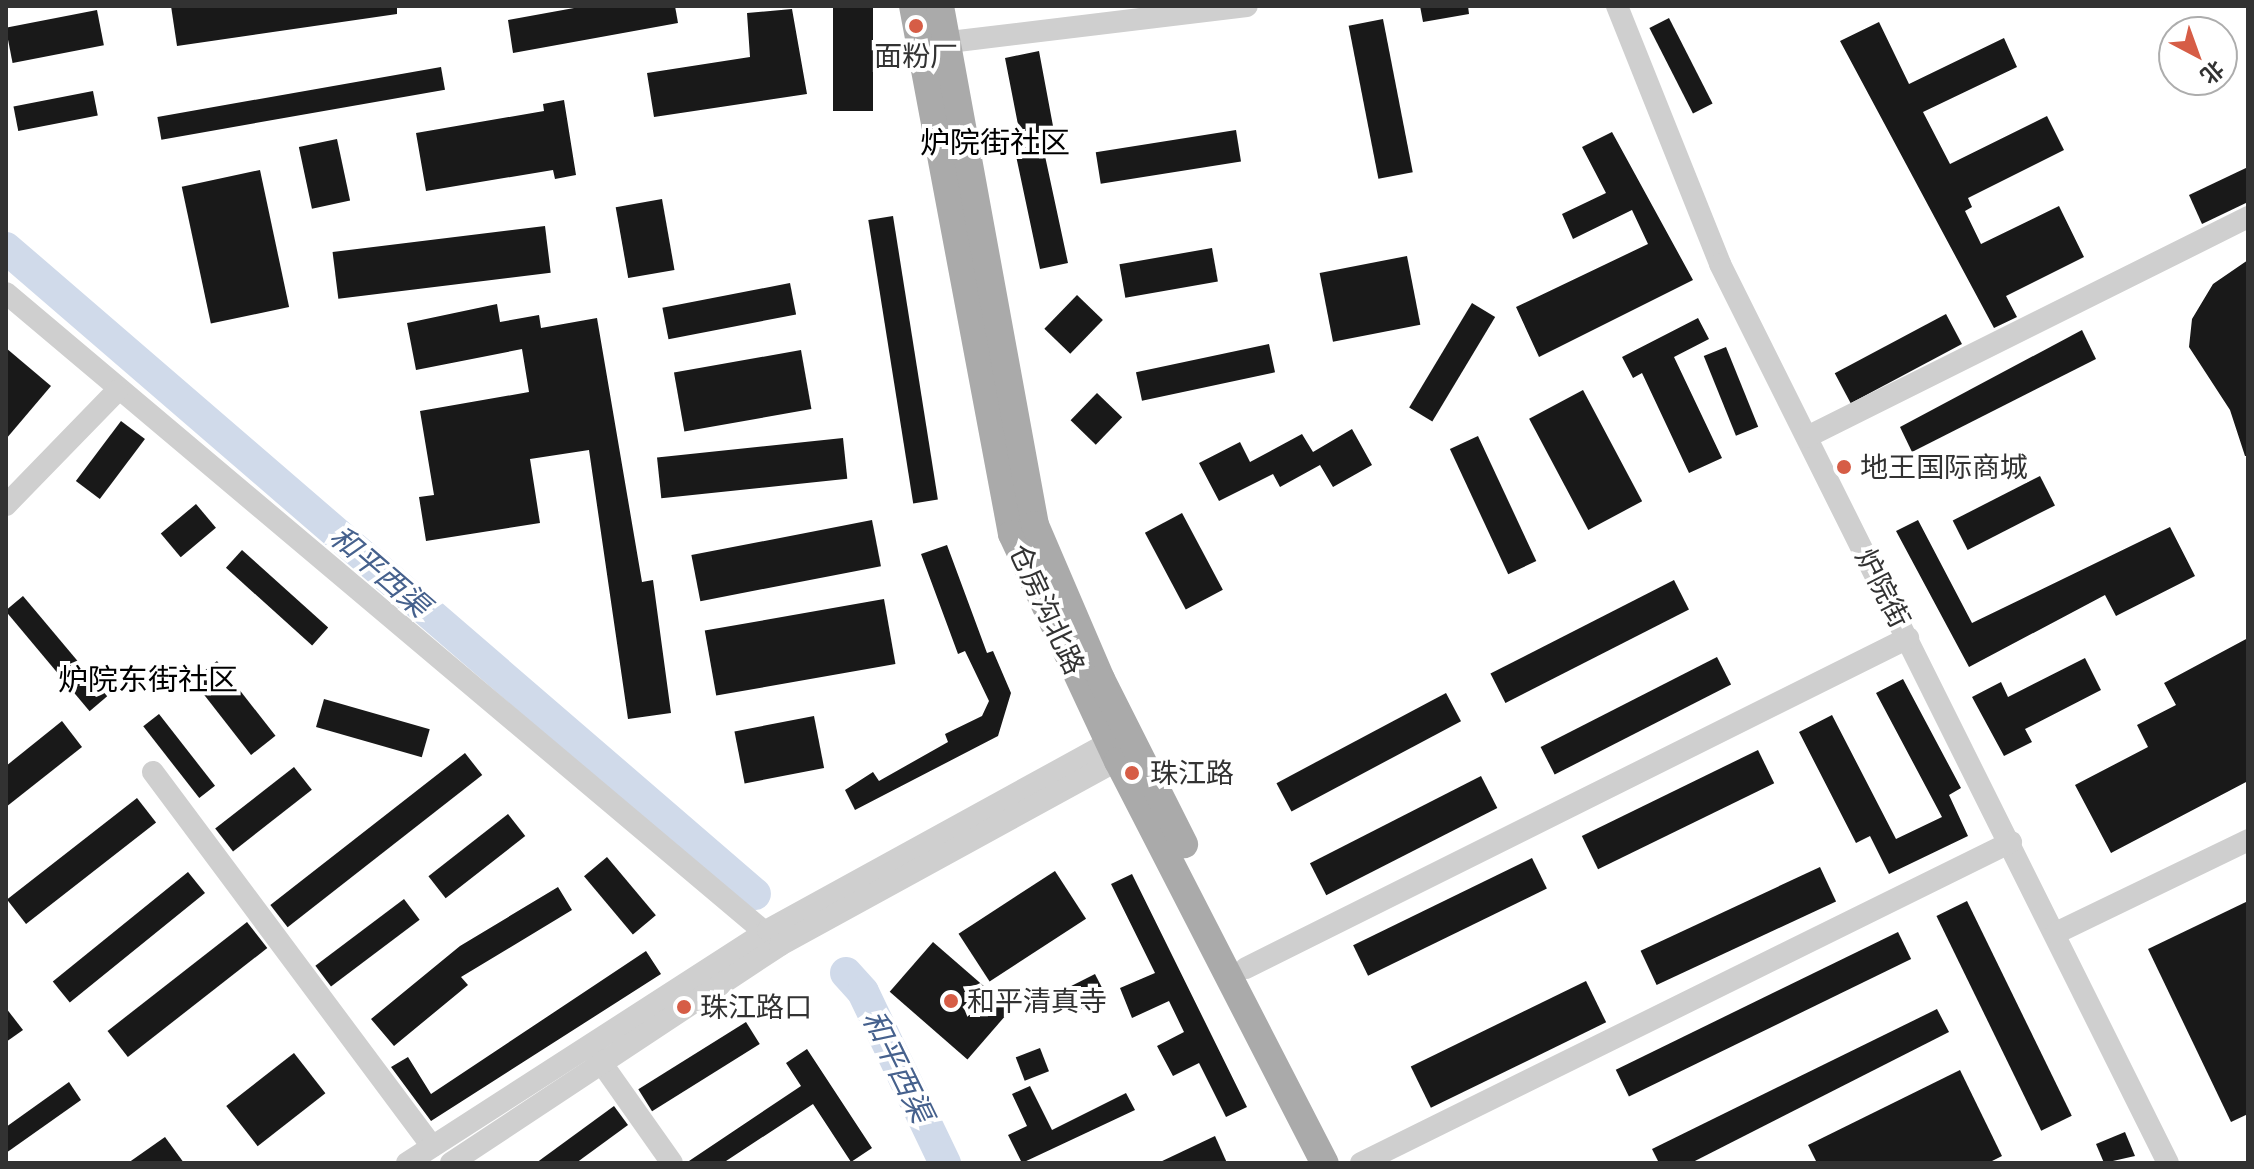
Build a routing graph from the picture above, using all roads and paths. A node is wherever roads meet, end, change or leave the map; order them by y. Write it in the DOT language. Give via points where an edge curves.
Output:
graph roads {
  1 [pos="913,6"];
  2 [pos="940,6"];
  3 [pos="1247,6"];
  4 [pos="1617,6"];
  5 [pos="919,42"];
  6 [pos="948,46"];
  7 [pos="2248,217"];
  8 [pos="6,293"];
  9 [pos="117,391"];
  10 [pos="1807,437"];
  11 [pos="6,505"];
  12 [pos="1908,638"];
  13 [pos="1123,747"];
  14 [pos="153,772"];
  15 [pos="2248,840"];
  16 [pos="2011,842"];
  17 [pos="2056,933"];
  18 [pos="774,937"];
  19 [pos="1246,968"];
  20 [pos="595,1054"];
  21 [pos="432,1146"];
  22 [pos="407,1163"];
  23 [pos="451,1163"];
  24 [pos="672,1163"];
  25 [pos="1325,1163"];
  26 [pos="1345,1163"];
  27 [pos="1361,1163"];
  28 [pos="2168,1163"];
  1 -- 5 [label="main road, 仓房沟北路"];
  2 -- 6 [label="main road, 仓房沟北路"];
  3 -- 6 [label="street"];
  4 -- 10 [label="street, 炉院街" via="1720,264"];
  5 -- 6 [label="street"];
  5 -- 13 [label="main road, 仓房沟北路" via="1012,534"];
  6 -- 13 [label="main road, 仓房沟北路" via="1035,525"];
  7 -- 10 [label="street"];
  8 -- 9 [label="street"];
  9 -- 11 [label="street"];
  9 -- 18 [label="street"];
  10 -- 12 [label="street, 炉院街"];
  12 -- 16 [label="street, 炉院街"];
  12 -- 19 [label="street"];
  13 -- 18 [label="street"];
  13 -- 19 [label="main road, 仓房沟北路"];
  13 -- 25 [label="main road, 仓房沟北路"];
  14 -- 21 [label="street"];
  15 -- 17 [label="street"];
  16 -- 17 [label="street, 炉院街"];
  16 -- 27 [label="street"];
  17 -- 28 [label="street, 炉院街"];
  18 -- 20 [label="street"];
  19 -- 26 [label="main road, 仓房沟北路"];
  20 -- 21 [label="street"];
  20 -- 23 [label="street"];
  20 -- 24 [label="street"];
  21 -- 22 [label="street"];
}
